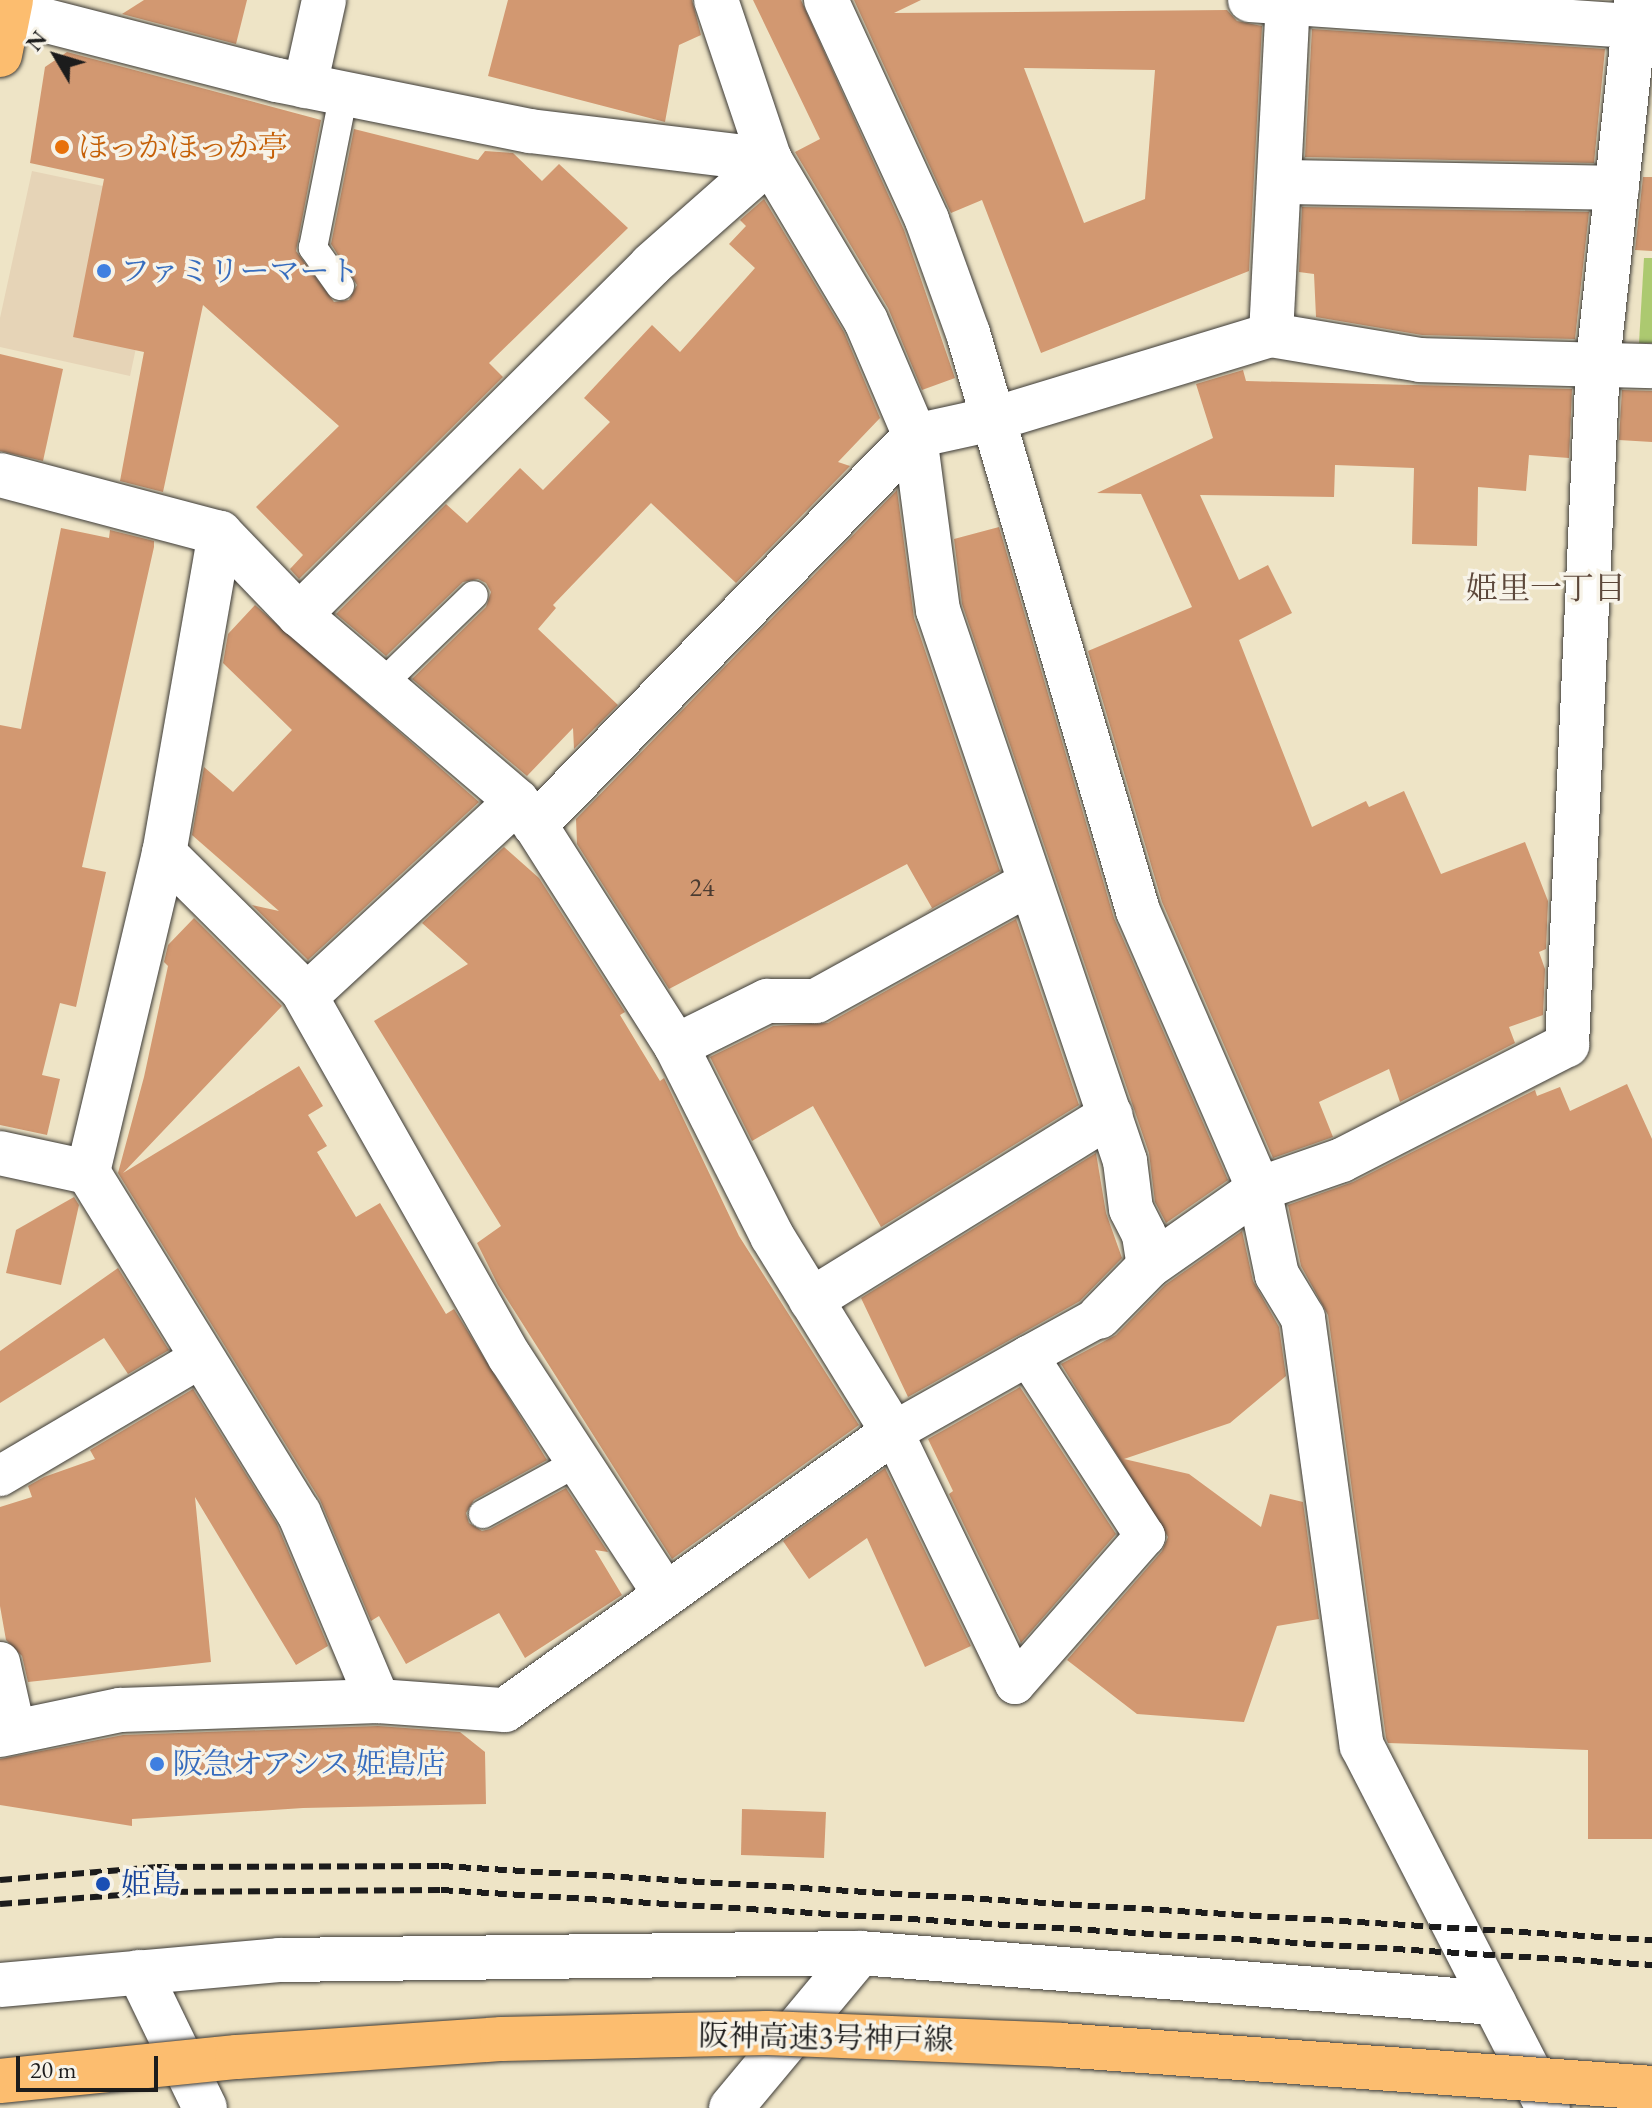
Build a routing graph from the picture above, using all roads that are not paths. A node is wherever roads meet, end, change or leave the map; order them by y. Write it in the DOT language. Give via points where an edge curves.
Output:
graph roads {
  1 [pos="324,0"];
  2 [pos="716,0"];
  3 [pos="826,0"];
  4 [pos="1275,1"];
  5 [pos="10,5"];
  6 [pos="1636,13"];
  7 [pos="0,55"];
  8 [pos="324,90"];
  9 [pos="770,160"];
  10 [pos="1280,182"];
  11 [pos="1617,188"];
  12 [pos="340,286"];
  13 [pos="1271,335"];
  14 [pos="1598,362"];
  15 [pos="1652,366"];
  16 [pos="997,418"];
  17 [pos="915,436"];
  18 [pos="0,475"];
  19 [pos="220,533"];
  20 [pos="474,595"];
  21 [pos="299,615"];
  22 [pos="381,685"];
  23 [pos="526,813"];
  24 [pos="164,853"];
  25 [pos="1030,883"];
  26 [pos="306,996"];
  27 [pos="676,1046"];
  28 [pos="1110,1115"];
  29 [pos="0,1153"];
  30 [pos="88,1172"];
  31 [pos="1259,1189"];
  32 [pos="1149,1266"];
  33 [pos="811,1300"];
  34 [pos="1099,1317"];
  35 [pos="1028,1356"];
  36 [pos="200,1358"];
  37 [pos="893,1432"];
  38 [pos="578,1462"];
  39 [pos="0,1476"];
  40 [pos="483,1514"];
  41 [pos="665,1594"];
  42 [pos="0,1662"];
  43 [pos="378,1701"];
  44 [pos="8,1734"];
  45 [pos="860,1953"];
  46 [pos="139,1972"];
  47 [pos="0,1985"];
  48 [pos="1494,2003"];
  49 [pos="767,2033"];
  50 [pos="0,2052"];
  51 [pos="0,2081"];
  52 [pos="1652,2088"];
  53 [pos="205,2108"];
  54 [pos="731,2108"];
  55 [pos="1548,2108"];
  1 -- 8 [label="street"];
  2 -- 9 [label="street"];
  3 -- 16 [label="street" via="927,220"];
  4 -- 6 [label="street"];
  4 -- 10 [label="street"];
  5 -- 7 [label="main road"];
  5 -- 8 [label="street"];
  6 -- 11 [label="street"];
  8 -- 9 [label="street" via="530,131"];
  8 -- 12 [label="lane" via="313,248"];
  9 -- 17 [label="street" via="866,321"];
  9 -- 21 [label="street" via="651,265"];
  10 -- 11 [label="street"];
  10 -- 13 [label="street"];
  11 -- 14 [label="street"];
  13 -- 14 [label="street" via="1420,360"];
  13 -- 16 [label="street"];
  14 -- 15 [label="street"];
  14 -- 31 [label="street" via="1567,1045 1342,1160"];
  16 -- 17 [label="street"];
  16 -- 31 [label="street" via="1052,632 1097,762 1138,911"];
  17 -- 23 [label="street"];
  17 -- 25 [label="street" via="938,610"];
  18 -- 19 [label="street"];
  19 -- 21 [label="street"];
  19 -- 24 [label="street"];
  20 -- 22 [label="lane"];
  21 -- 22 [label="street"];
  22 -- 23 [label="street"];
  23 -- 26 [label="street"];
  23 -- 27 [label="street"];
  24 -- 26 [label="street"];
  24 -- 30 [label="street"];
  25 -- 27 [label="street" via="816,1001 767,1001"];
  25 -- 28 [label="street"];
  26 -- 38 [label="street" via="510,1357"];
  27 -- 33 [label="street" via="772,1236"];
  28 -- 32 [label="street"];
  28 -- 33 [label="street"];
  29 -- 30 [label="street"];
  30 -- 36 [label="street"];
  31 -- 32 [label="street"];
  31 -- 48 [label="street" via="1277,1275 1303,1318 1362,1746"];
  32 -- 34 [label="street"];
  33 -- 37 [label="street"];
  34 -- 35 [label="street"];
  35 -- 37 [label="street"];
  35 -- 37 [label="street" via="1145,1536 1015,1684"];
  36 -- 39 [label="street"];
  36 -- 43 [label="street" via="299,1513"];
  37 -- 41 [label="street"];
  38 -- 40 [label="lane"];
  38 -- 41 [label="street"];
  41 -- 43 [label="street" via="505,1710"];
  42 -- 44 [label="street"];
  43 -- 44 [label="street" via="120,1710"];
  45 -- 46 [label="street" via="279,1960"];
  45 -- 48 [label="street"];
  45 -- 54 [label="street"];
  46 -- 47 [label="street"];
  46 -- 53 [label="street"];
  48 -- 55 [label="street"];
  49 -- 50 [label="main road, bridge" via="498,2019"];
  49 -- 51 [label="main road, 阪神高速3号神戸線, bridge" via="502,2039 237,2057"];
  49 -- 52 [label="main road, 阪神高速3号神戸線, bridge" via="1060,2045"];
}
